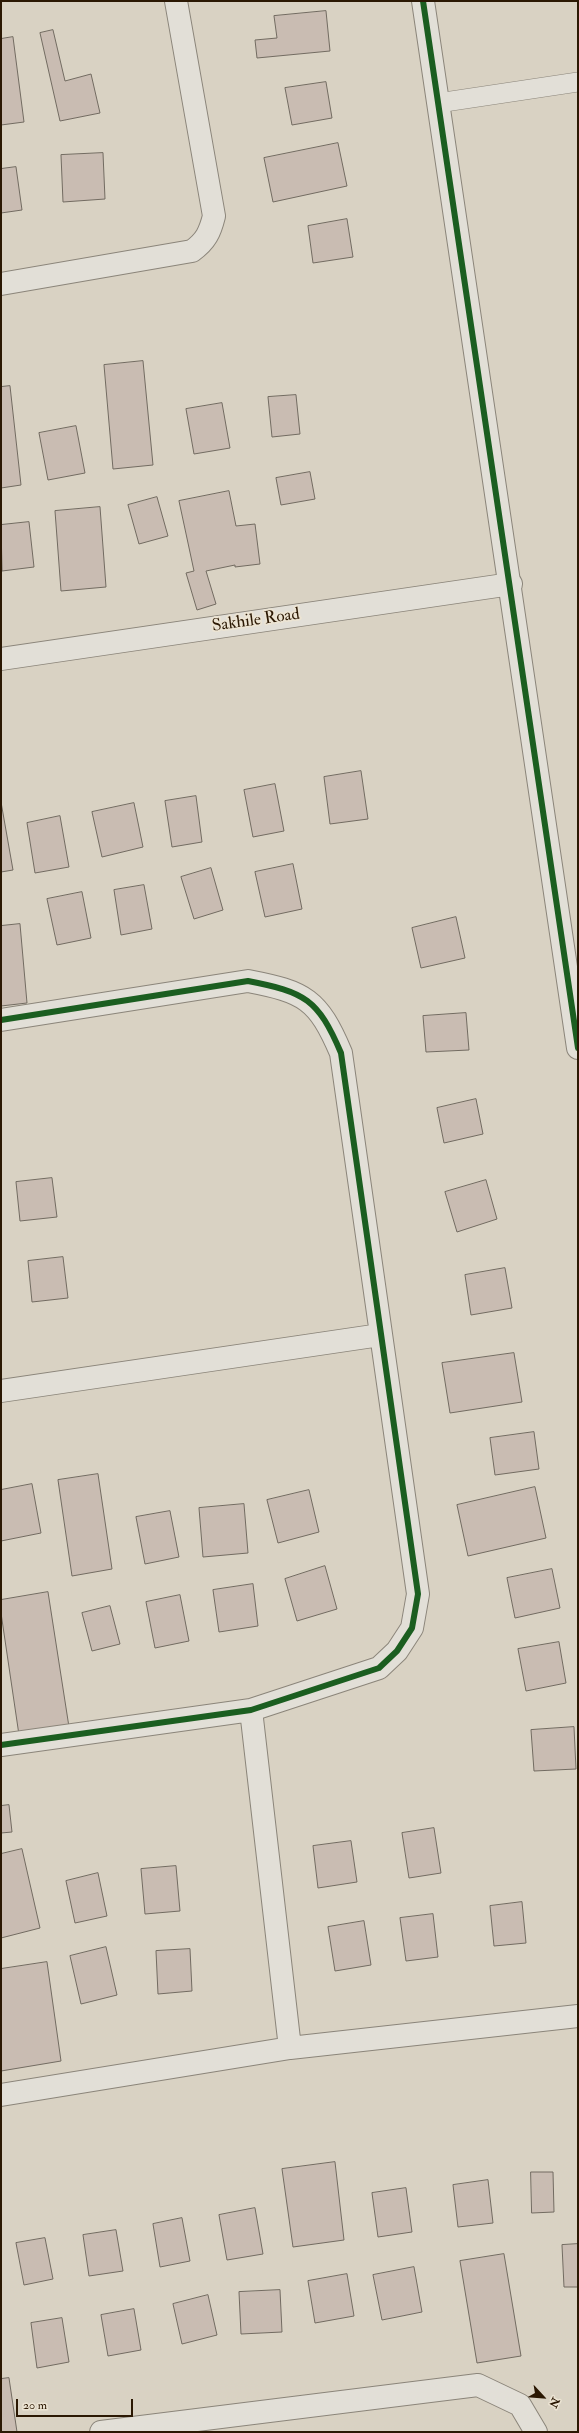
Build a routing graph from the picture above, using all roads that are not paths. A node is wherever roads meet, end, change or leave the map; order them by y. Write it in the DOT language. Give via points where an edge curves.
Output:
graph roads {
  1 [pos="176,1"];
  2 [pos="423,1"];
  3 [pos="578,82"];
  4 [pos="438,103"];
  5 [pos="1,284"];
  6 [pos="511,584"];
  7 [pos="1,659"];
  8 [pos="1,1020"];
  9 [pos="578,1048"];
  10 [pos="380,1335"];
  11 [pos="1,1391"];
  12 [pos="251,1710"];
  13 [pos="1,1746"];
  14 [pos="578,2016"];
  15 [pos="290,2048"];
  16 [pos="1,2095"];
  17 [pos="101,2432"];
  18 [pos="536,2432"];
  1 -- 5 [label="street" via="214,216 207,238 192,251"];
  2 -- 4 [label="street"];
  3 -- 4 [label="lane"];
  4 -- 6 [label="street"];
  6 -- 7 [label="street, Sakhile Road"];
  6 -- 9 [label="street"];
  8 -- 10 [label="street" via="248,981 285,988 315,1006 329,1024 341,1053"];
  10 -- 11 [label="street"];
  10 -- 12 [label="street" via="418,1594 412,1628 397,1651 379,1668"];
  12 -- 13 [label="street"];
  12 -- 15 [label="street"];
  14 -- 15 [label="street"];
  15 -- 16 [label="street"];
  17 -- 18 [label="street" via="478,2385 520,2405"];
}
